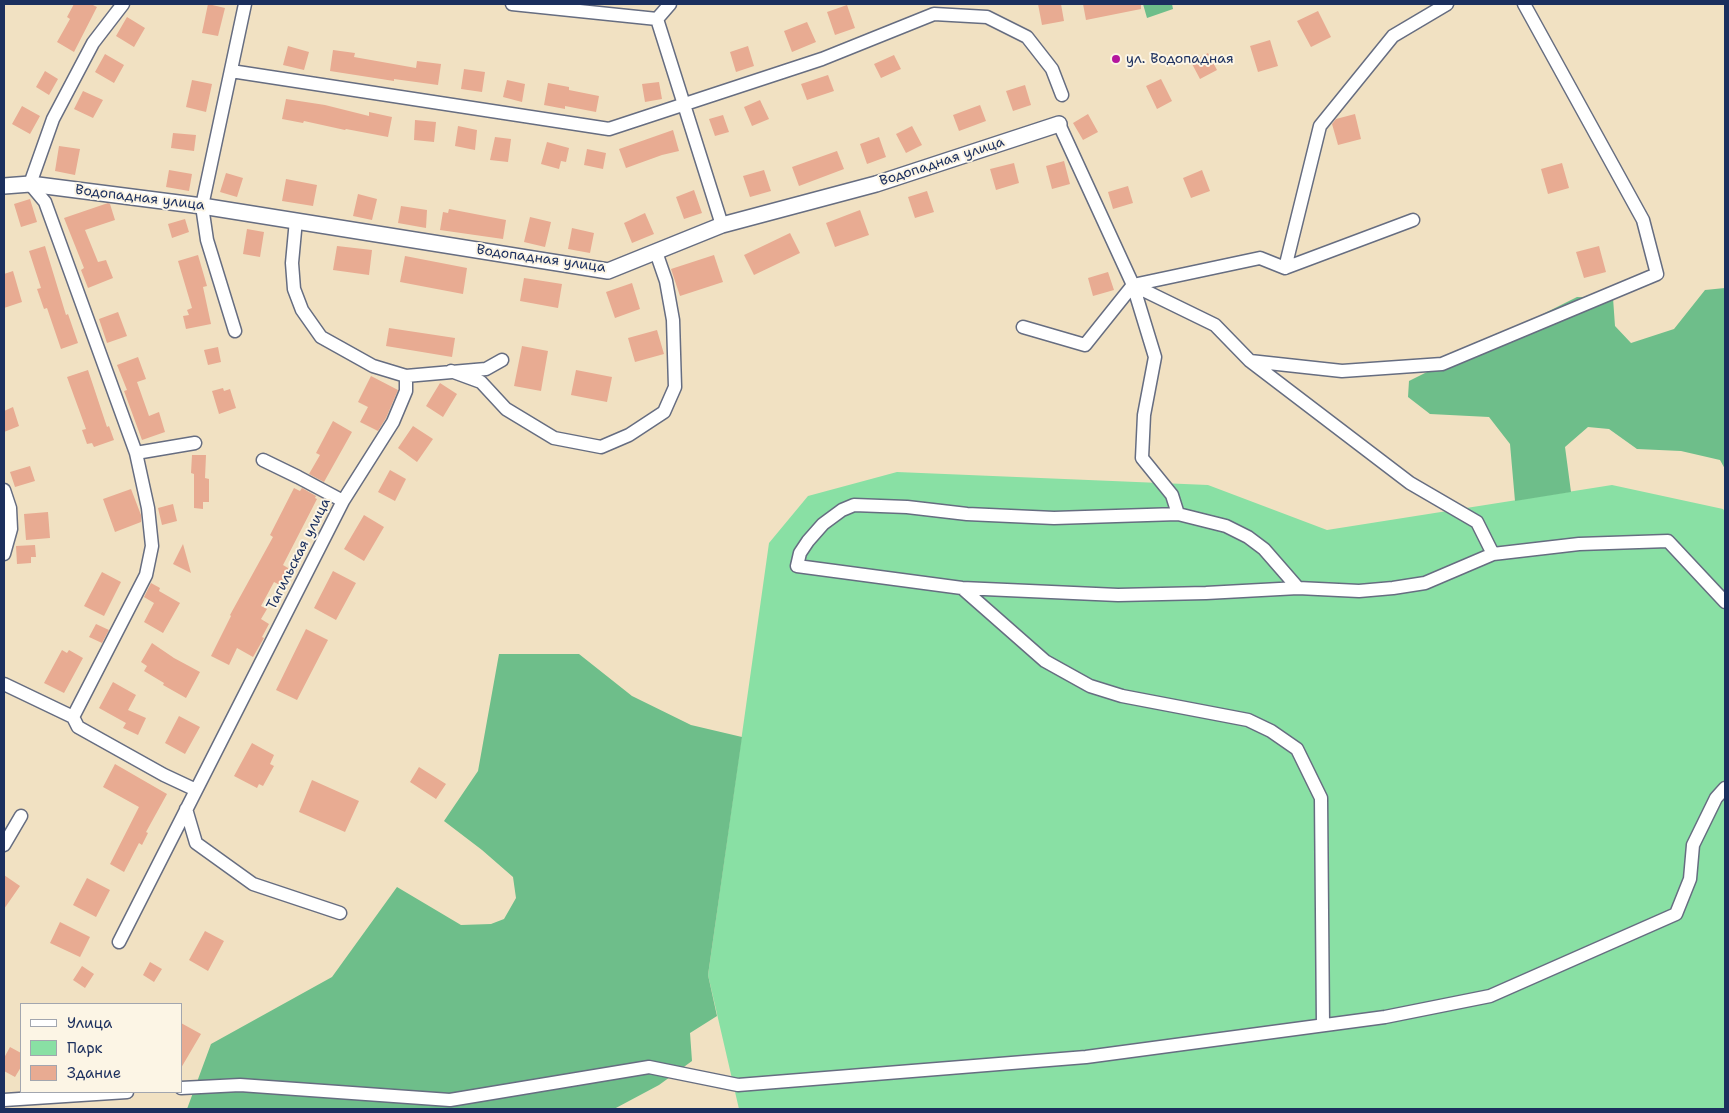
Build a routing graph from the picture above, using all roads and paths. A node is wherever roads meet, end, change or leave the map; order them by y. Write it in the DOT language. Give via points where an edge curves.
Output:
graph roads {
  1 [pos="123,4"];
  2 [pos="245,4"];
  3 [pos="512,4"];
  4 [pos="670,4"];
  5 [pos="1447,4"];
  6 [pos="1524,4"];
  7 [pos="657,19"];
  8 [pos="230,71"];
  9 [pos="1062,95"];
  10 [pos="684,105"];
  11 [pos="1059,124"];
  12 [pos="30,184"];
  13 [pos="4,186"];
  14 [pos="202,206"];
  15 [pos="296,220"];
  16 [pos="1413,220"];
  17 [pos="722,225"];
  18 [pos="656,252"];
  19 [pos="1285,268"];
  20 [pos="1133,285"];
  21 [pos="1023,327"];
  22 [pos="234,331"];
  23 [pos="502,360"];
  24 [pos="1250,361"];
  25 [pos="451,371"];
  26 [pos="406,376"];
  27 [pos="195,442"];
  28 [pos="136,453"];
  29 [pos="263,460"];
  30 [pos="4,490"];
  31 [pos="343,501"];
  32 [pos="1178,514"];
  33 [pos="4,554"];
  34 [pos="1493,554"];
  35 [pos="962,588"];
  36 [pos="1298,588"];
  37 [pos="1725,602"];
  38 [pos="4,684"];
  39 [pos="73,717"];
  40 [pos="1725,788"];
  41 [pos="196,790"];
  42 [pos="186,809"];
  43 [pos="21,816"];
  44 [pos="4,845"];
  45 [pos="340,913"];
  46 [pos="119,942"];
  47 [pos="1323,1025"];
  48 [pos="182,1088"];
  49 [pos="112,1093"];
  50 [pos="4,1100"];
  1 -- 12 [label="street" via="93,43 58,111"];
  2 -- 8 [label="street"];
  3 -- 7 [label="street"];
  4 -- 7 [label="street"];
  5 -- 19 [label="street" via="1393,36 1320,126"];
  6 -- 24 [label="street" via="1642,220 1657,274 1442,364 1342,371"];
  7 -- 10 [label="street"];
  8 -- 10 [label="street" via="609,129"];
  8 -- 14 [label="street"];
  9 -- 10 [label="street" via="1052,68 1027,37 988,17 934,14 822,59"];
  10 -- 17 [label="street"];
  11 -- 17 [label="street, Водопадная улица" via="876,184"];
  11 -- 20 [label="street"];
  12 -- 13 [label="street, Водопадная улица"];
  12 -- 14 [label="street, Водопадная улица"];
  12 -- 28 [label="street" via="45,202"];
  14 -- 15 [label="street, Водопадная улица"];
  14 -- 22 [label="street" via="207,240"];
  15 -- 18 [label="street, Водопадная улица" via="608,270"];
  15 -- 26 [label="street" via="292,263 294,289 302,310 321,338 373,366"];
  16 -- 19 [label="street"];
  17 -- 18 [label="street, Водопадная улица"];
  18 -- 25 [label="street" via="666,281 673,320 675,387 664,412 629,435 601,447 554,438 506,409 481,382"];
  19 -- 20 [label="street" via="1260,258"];
  20 -- 21 [label="street" via="1085,345"];
  20 -- 24 [label="street" via="1215,324"];
  20 -- 32 [label="street" via="1155,357 1144,415 1142,458 1172,495"];
  23 -- 25 [label="street" via="486,369"];
  24 -- 34 [label="street" via="1410,483 1477,522"];
  25 -- 26 [label="street"];
  26 -- 31 [label="street, Тагильская улица" via="406,390 393,422"];
  27 -- 28 [label="street"];
  28 -- 39 [label="street" via="148,508 152,546 146,576"];
  29 -- 31 [label="street"];
  30 -- 33 [label="street" via="10,508 11,529"];
  31 -- 41 [label="street, Тагильская улица"];
  32 -- 35 [label="street" via="1054,518 854,505 823,524 808,540 797,566"];
  32 -- 36 [label="street" via="1226,526 1248,537 1264,549"];
  34 -- 36 [label="street" via="1425,583 1409,586 1359,590"];
  34 -- 37 [label="street" via="1579,544 1668,541"];
  35 -- 36 [label="street" via="1118,595"];
  35 -- 47 [label="street" via="1045,661 1090,686 1122,696 1248,720 1297,749 1321,798"];
  38 -- 39 [label="street"];
  39 -- 41 [label="street" via="78,727"];
  40 -- 47 [label="street" via="1716,798 1693,845 1690,879 1676,914 1490,996 1385,1017"];
  41 -- 42 [label="street, Тагильская улица"];
  42 -- 45 [label="street" via="196,842 253,884"];
  42 -- 46 [label="street, Тагильская улица"];
  43 -- 44 [label="street"];
  47 -- 48 [label="street" via="1086,1057 738,1085 649,1068 450,1100 240,1085"];
  49 -- 50 [label="street"];
}
